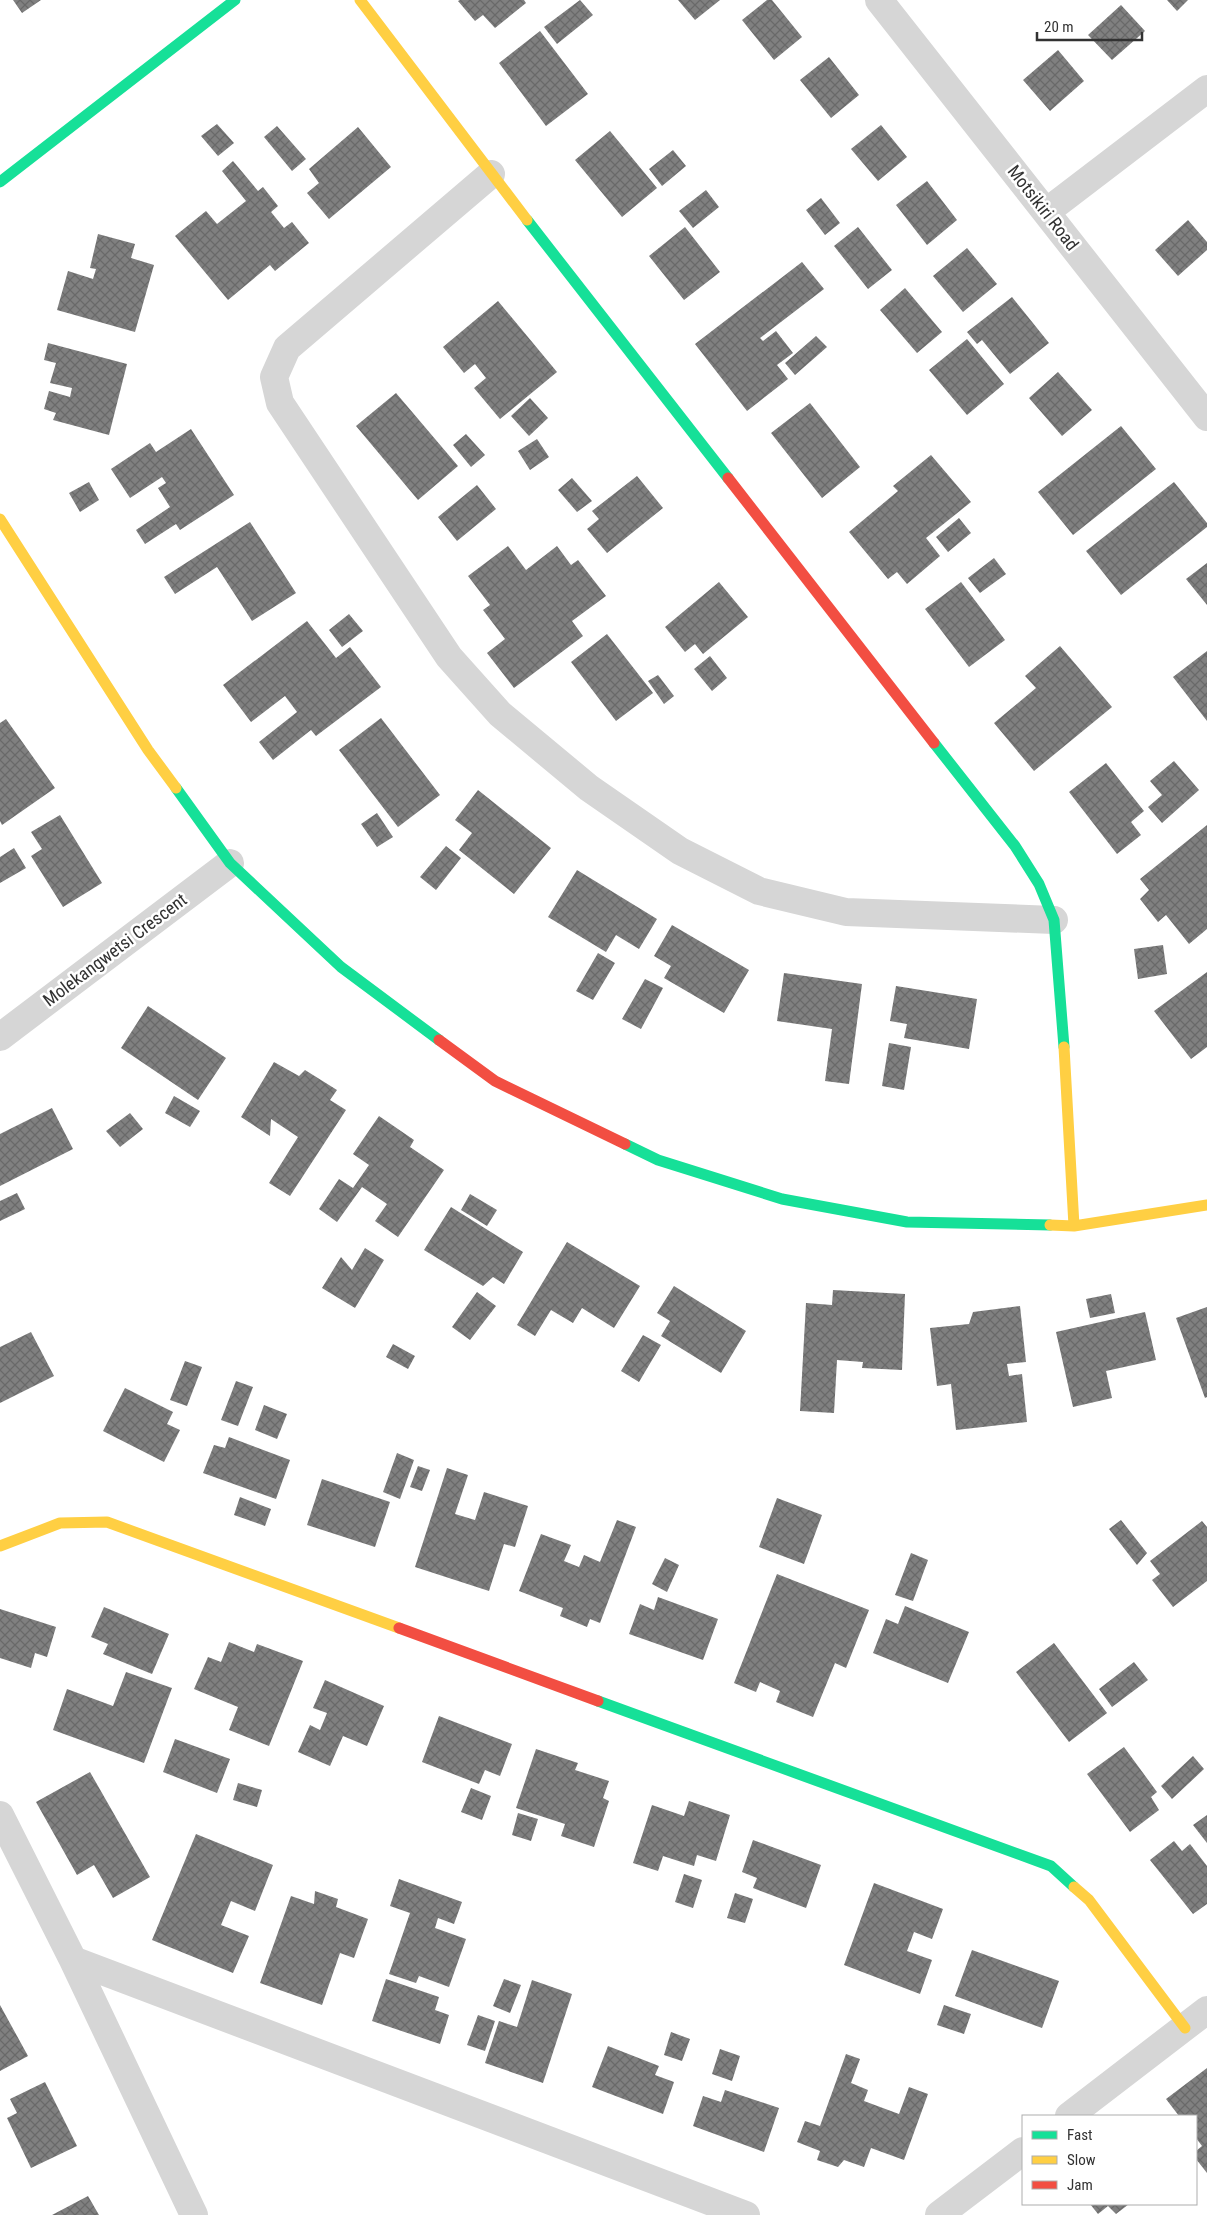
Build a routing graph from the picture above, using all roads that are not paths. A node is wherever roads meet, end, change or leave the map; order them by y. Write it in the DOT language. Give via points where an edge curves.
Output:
graph roads {
  1 [pos="235,0"];
  2 [pos="360,0"];
  3 [pos="878,0"];
  4 [pos="1207,89"];
  5 [pos="491,174"];
  6 [pos="0,182"];
  7 [pos="1046,212"];
  8 [pos="1207,417"];
  9 [pos="0,519"];
  10 [pos="230,863"];
  11 [pos="1054,920"];
  12 [pos="0,1037"];
  13 [pos="1207,1205"];
  14 [pos="1074,1226"];
  15 [pos="0,1546"];
  16 [pos="0,1815"];
  17 [pos="73,1960"];
  18 [pos="1207,2010"];
  19 [pos="1185,2028"];
  20 [pos="1070,2115"];
  21 [pos="1022,2152"];
  22 [pos="194,2215"];
  23 [pos="746,2215"];
  24 [pos="939,2215"];
  1 -- 6 [label="street"];
  2 -- 5 [label="street"];
  3 -- 7 [label="street, Motsikiri Road"];
  4 -- 7 [label="street"];
  5 -- 11 [label="street" via="1016,846 1039,884"];
  5 -- 11 [label="street" via="287,348 274,377 280,403 449,657 500,714 589,788 680,851 759,891 846,912"];
  7 -- 8 [label="street, Motsikiri Road"];
  9 -- 10 [label="street" via="148,750"];
  10 -- 12 [label="street, Molekangwetsi Crescent"];
  10 -- 14 [label="street" via="341,967 495,1081 658,1160 782,1199 907,1222"];
  11 -- 14 [label="street" via="1062,1004"];
  13 -- 14 [label="street"];
  15 -- 19 [label="street" via="60,1523 106,1522 1051,1866 1089,1900"];
  16 -- 17 [label="street"];
  17 -- 22 [label="street"];
  17 -- 23 [label="street"];
  18 -- 19 [label="street"];
  19 -- 20 [label="street"];
  21 -- 24 [label="street"];
}
